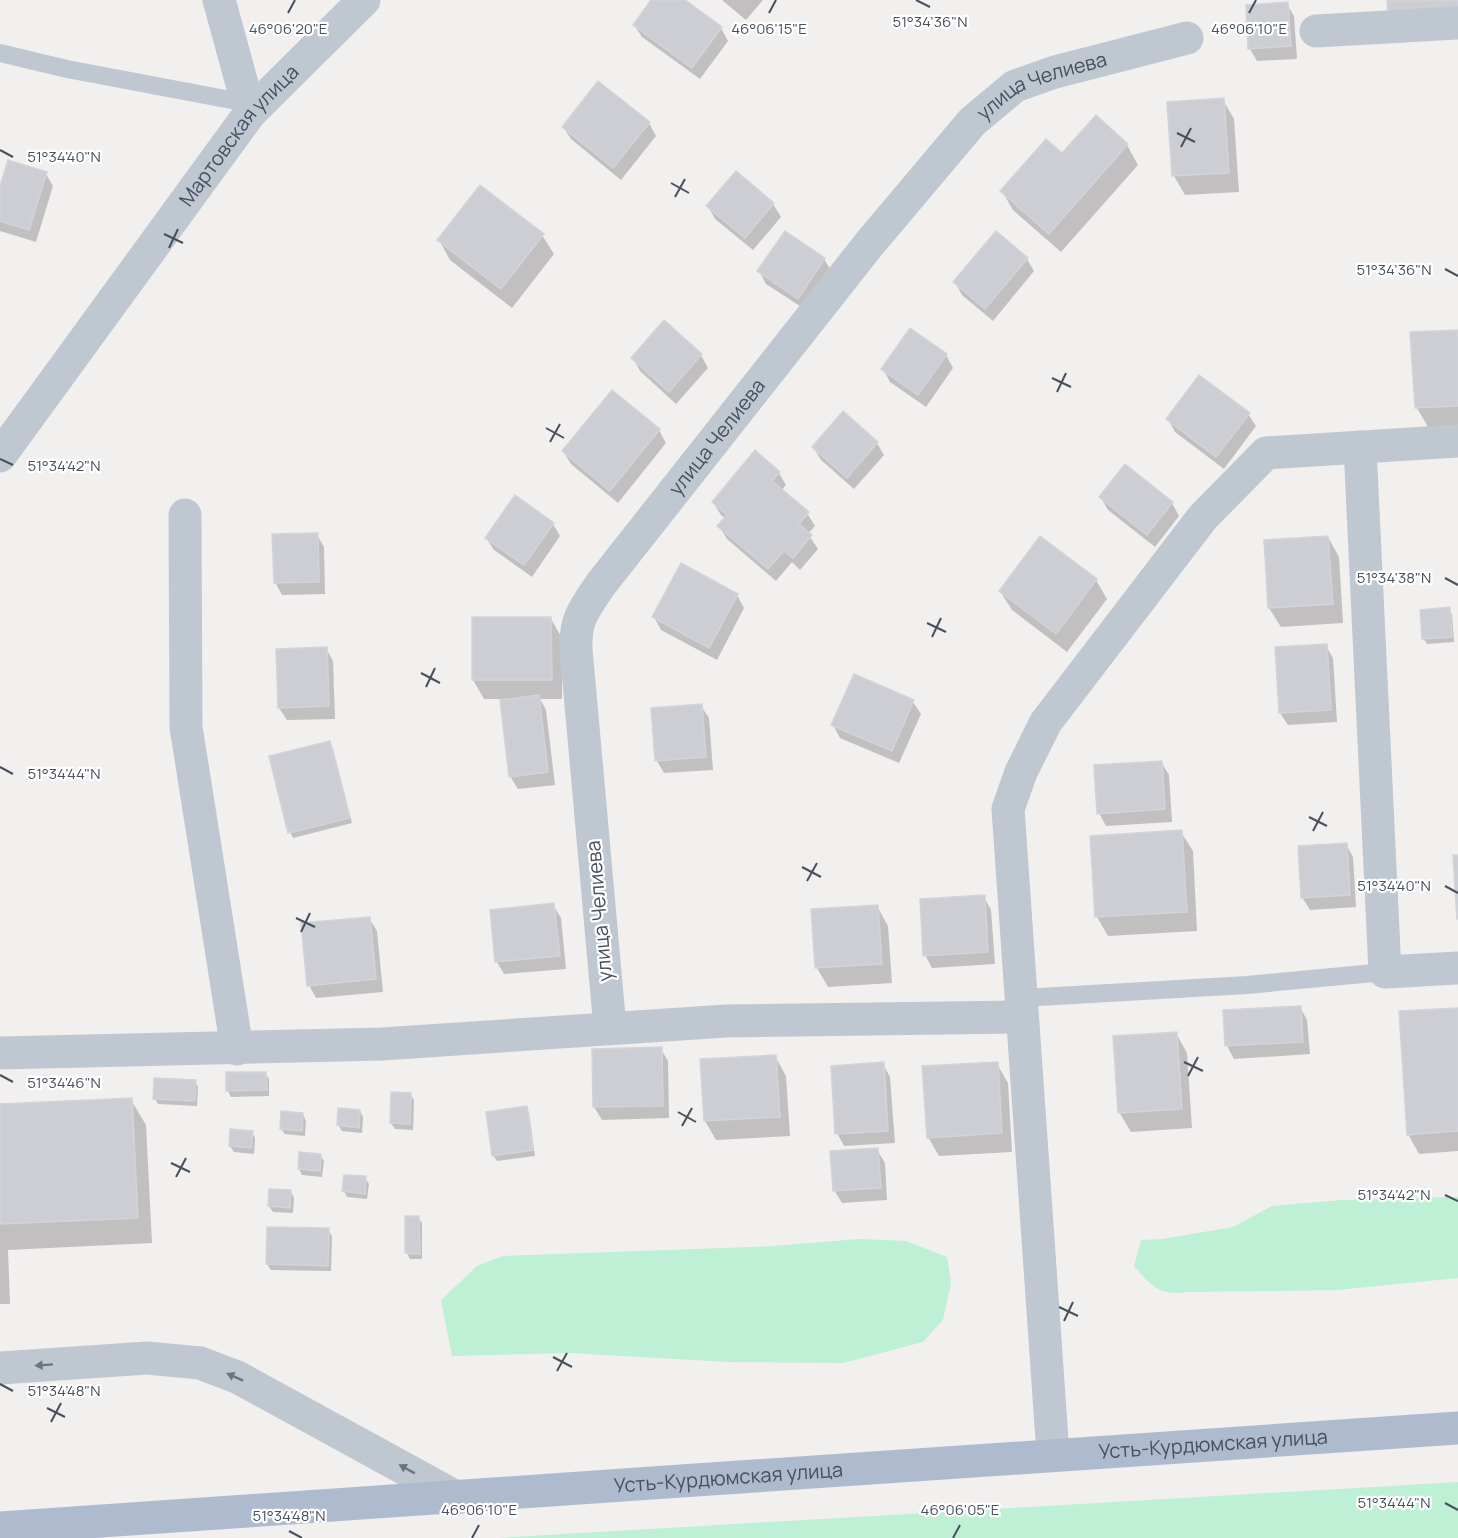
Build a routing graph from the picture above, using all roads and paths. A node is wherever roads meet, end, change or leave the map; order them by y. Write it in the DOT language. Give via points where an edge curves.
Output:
graph roads {
  1 [pos="219,0"];
  2 [pos="364,0"];
  3 [pos="1458,23"];
  4 [pos="1316,31"];
  5 [pos="1187,38"];
  6 [pos="0,53"];
  7 [pos="249,108"];
  8 [pos="1458,441"];
  9 [pos="1360,447"];
  10 [pos="0,456"];
  11 [pos="185,514"];
  12 [pos="1458,968"];
  13 [pos="1385,972"];
  14 [pos="1022,1008"];
  15 [pos="610,1028"];
  16 [pos="237,1049"];
  17 [pos="0,1053"];
  18 [pos="0,1368"];
  19 [pos="1458,1428"];
  20 [pos="1053,1454"];
  21 [pos="458,1498"];
  22 [pos="0,1528"];
  1 -- 7 [label="street"];
  2 -- 7 [label="street, Мартовская улица"];
  3 -- 4 [label="street"];
  5 -- 15 [label="street, улица Челиева" via="1015,86 972,122 863,252 583,611 576,630 576,649"];
  6 -- 7 [label="lane"];
  7 -- 10 [label="street, Мартовская улица"];
  8 -- 9 [label="street"];
  9 -- 13 [label="street"];
  9 -- 14 [label="street" via="1266,453 1203,517 1046,722 1021,771 1008,809"];
  11 -- 16 [label="street" via="186,727"];
  12 -- 13 [label="street"];
  13 -- 14 [label="lane"];
  14 -- 15 [label="street"];
  14 -- 20 [label="street"];
  15 -- 16 [label="street" via="382,1044"];
  16 -- 17 [label="street"];
  21 -- 18 [label="street, one-way" via="237,1377 200,1363 147,1359"];
  19 -- 20 [label="main road, Усть-Курдюмская улица"];
  20 -- 21 [label="main road, Усть-Курдюмская улица"];
  21 -- 22 [label="main road, Усть-Курдюмская улица"];
}
